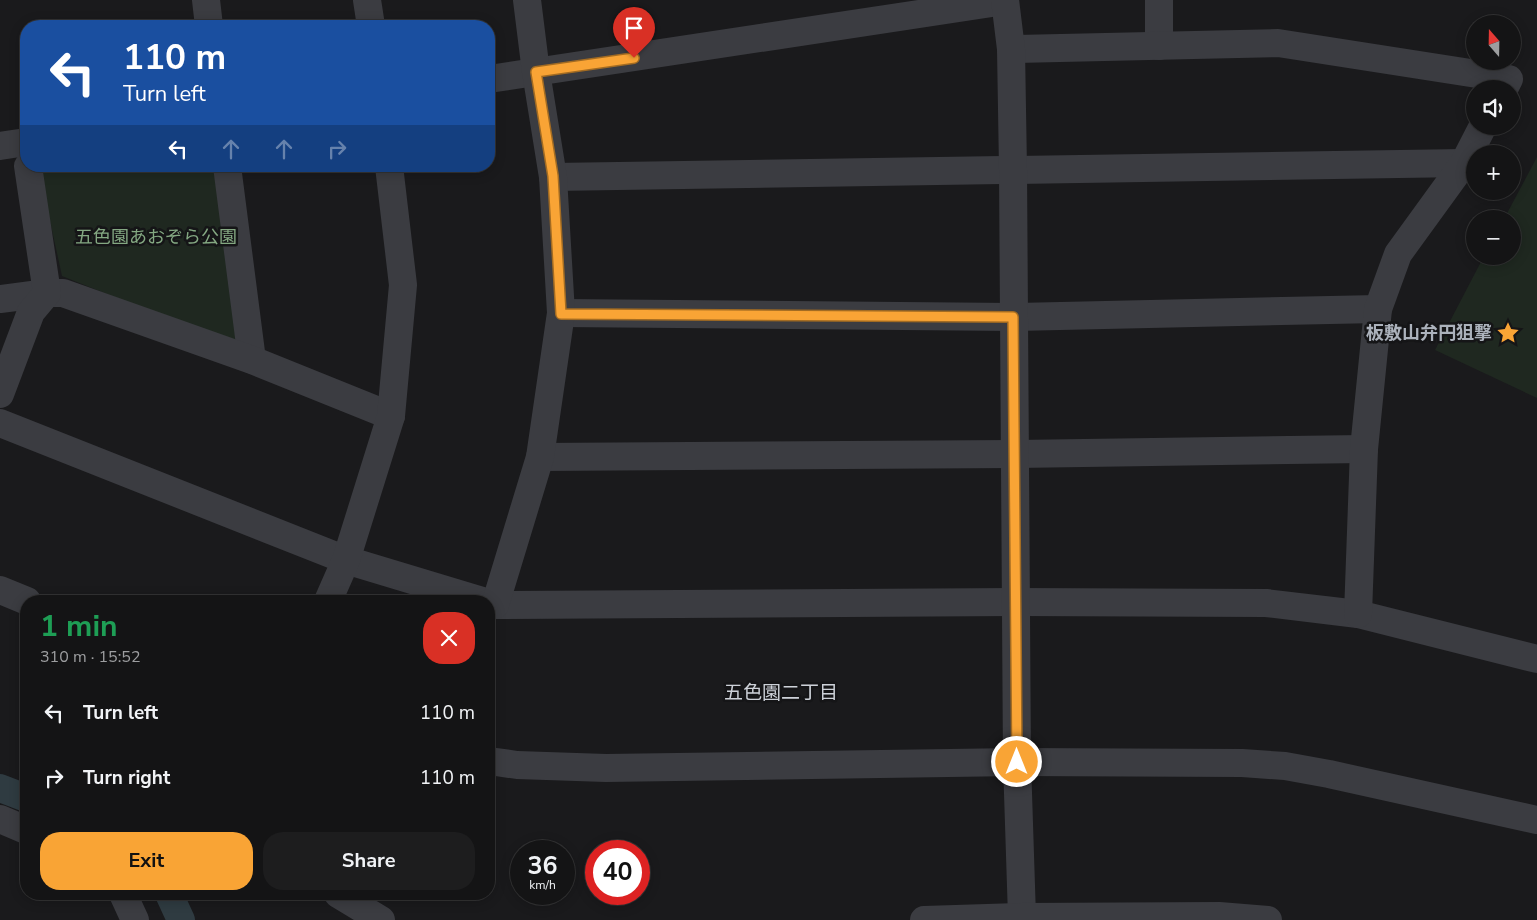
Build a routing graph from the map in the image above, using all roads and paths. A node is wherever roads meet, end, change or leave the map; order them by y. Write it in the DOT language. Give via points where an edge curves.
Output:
graph roads {
  1 [pos="206,0"];
  2 [pos="367,0"];
  3 [pos="527,0"];
  4 [pos="1159,0"];
  5 [pos="1005,1"];
  6 [pos="208,20"];
  7 [pos="370,20"];
  8 [pos="1159,46"];
  9 [pos="1011,49"];
  10 [pos="536,72"];
  11 [pos="495,79"];
  12 [pos="1508,80"];
  13 [pos="1478,135"];
  14 [pos="1464,162"];
  15 [pos="1013,170"];
  16 [pos="25,172"];
  17 [pos="228,172"];
  18 [pos="390,172"];
  19 [pos="553,176"];
  20 [pos="47,293"];
  21 [pos="0,299"];
  22 [pos="1378,308"];
  23 [pos="561,314"];
  24 [pos="1013,317"];
  25 [pos="252,360"];
  26 [pos="0,394"];
  27 [pos="391,416"];
  28 [pos="0,423"];
  29 [pos="1364,448"];
  30 [pos="1014,454"];
  31 [pos="540,457"];
  32 [pos="346,560"];
  33 [pos="0,590"];
  34 [pos="331,595"];
  35 [pos="462,595"];
  36 [pos="492,595"];
  37 [pos="20,598"];
  38 [pos="1016,602"];
  39 [pos="495,603"];
  40 [pos="1358,614"];
  41 [pos="1537,659"];
  42 [pos="495,762"];
  43 [pos="1017,762"];
  44 [pos="0,819"];
  45 [pos="1537,820"];
  46 [pos="20,827"];
  47 [pos="127,900"];
  48 [pos="348,900"];
  49 [pos="1022,917"];
  50 [pos="135,920"];
  51 [pos="381,920"];
  52 [pos="924,920"];
  53 [pos="1268,920"];
  1 -- 6 [label="street"];
  2 -- 7 [label="street"];
  3 -- 10 [label="street"];
  4 -- 8 [label="street"];
  5 -- 9 [label="street"];
  5 -- 10 [label="street"];
  8 -- 9 [label="street"];
  8 -- 12 [label="street" via="1278,44"];
  9 -- 15 [label="street"];
  10 -- 11 [label="street"];
  10 -- 19 [label="street"];
  13 -- 14 [label="street"];
  14 -- 15 [label="street"];
  14 -- 22 [label="street" via="1398,254"];
  15 -- 19 [label="street"];
  15 -- 24 [label="street"];
  16 -- 20 [label="street"];
  17 -- 25 [label="street"];
  18 -- 27 [label="street" via="403,285"];
  19 -- 23 [label="street"];
  20 -- 21 [label="street"];
  20 -- 25 [label="street" via="63,293"];
  20 -- 26 [label="street" via="31,312"];
  22 -- 24 [label="street"];
  22 -- 29 [label="street"];
  23 -- 24 [label="street"];
  23 -- 31 [label="street"];
  24 -- 30 [label="street"];
  25 -- 27 [label="street"];
  27 -- 32 [label="street"];
  28 -- 32 [label="street"];
  29 -- 30 [label="street"];
  29 -- 40 [label="street"];
  30 -- 31 [label="street"];
  30 -- 38 [label="street"];
  31 -- 36 [label="street"];
  32 -- 34 [label="street"];
  32 -- 35 [label="street"];
  33 -- 37 [label="street"];
  38 -- 39 [label="street"];
  38 -- 40 [label="street" via="1266,603"];
  38 -- 43 [label="street"];
  40 -- 41 [label="street"];
  42 -- 43 [label="street" via="606,768"];
  43 -- 45 [label="street" via="1285,766"];
  43 -- 49 [label="street"];
  44 -- 46 [label="street"];
  47 -- 50 [label="street"];
  48 -- 51 [label="street"];
  49 -- 52 [label="street"];
  49 -- 53 [label="street" via="1219,916"];
}
